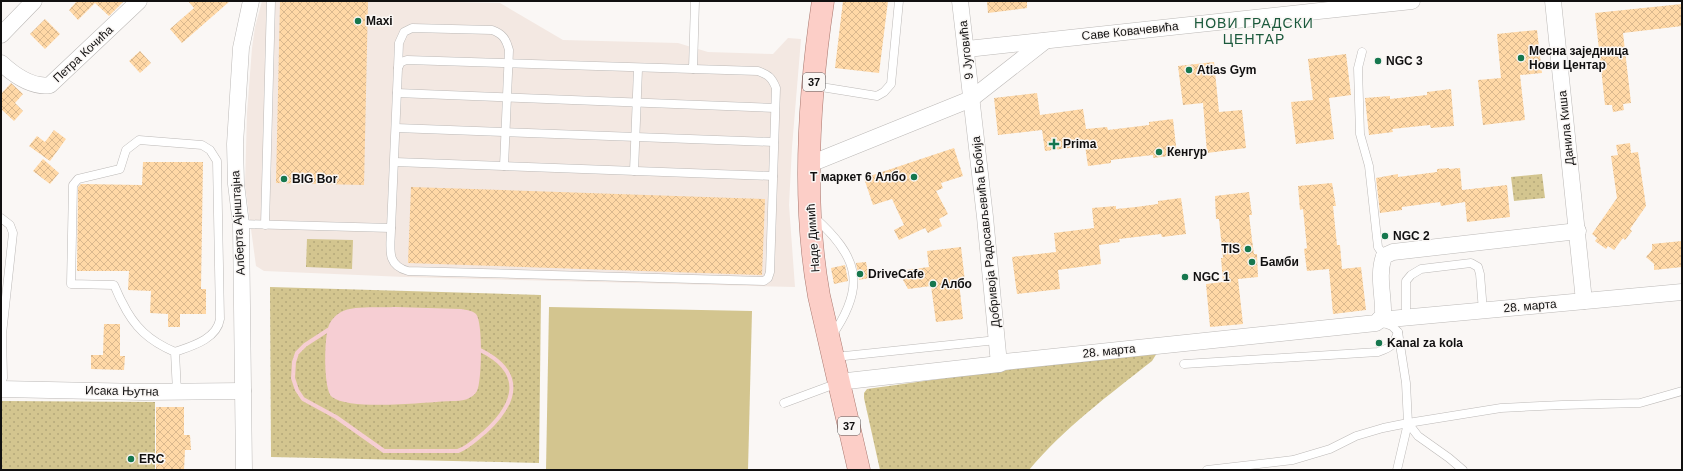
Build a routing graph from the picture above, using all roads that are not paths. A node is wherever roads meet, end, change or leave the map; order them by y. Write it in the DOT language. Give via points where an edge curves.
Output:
graph roads {
  1 [pos="34,1"];
  2 [pos="139,1"];
  3 [pos="251,1"];
  4 [pos="271,1"];
  5 [pos="695,1"];
  6 [pos="823,1"];
  7 [pos="899,1"];
  8 [pos="960,1"];
  9 [pos="1412,1"];
  10 [pos="1553,1"];
  11 [pos="1,35"];
  12 [pos="1045,41"];
  13 [pos="967,49"];
  14 [pos="1362,52"];
  15 [pos="1,63"];
  16 [pos="509,65"];
  17 [pos="398,68"];
  18 [pos="638,69"];
  19 [pos="693,69"];
  20 [pos="814,86"];
  21 [pos="397,93"];
  22 [pos="507,98"];
  23 [pos="971,99"];
  24 [pos="637,103"];
  25 [pos="775,108"];
  26 [pos="396,128"];
  27 [pos="506,132"];
  28 [pos="635,137"];
  29 [pos="774,142"];
  30 [pos="395,162"];
  31 [pos="810,164"];
  32 [pos="504,166"];
  33 [pos="634,171"];
  34 [pos="773,176"];
  35 [pos="810,214"];
  36 [pos="1,218"];
  37 [pos="241,224"];
  38 [pos="265,224"];
  39 [pos="392,228"];
  40 [pos="1578,231"];
  41 [pos="1384,256"];
  42 [pos="1682,292"];
  43 [pos="1584,302"];
  44 [pos="1483,311"];
  45 [pos="1406,318"];
  46 [pos="1379,320"];
  47 [pos="1398,332"];
  48 [pos="997,340"];
  49 [pos="830,349"];
  50 [pos="175,352"];
  51 [pos="999,364"];
  52 [pos="1184,364"];
  53 [pos="838,382"];
  54 [pos="1,383"];
  55 [pos="1,389"];
  56 [pos="243,390"];
  57 [pos="1682,391"];
  58 [pos="177,392"];
  59 [pos="784,403"];
  60 [pos="1408,423"];
  61 [pos="244,470"];
  62 [pos="859,470"];
  63 [pos="1207,470"];
  64 [pos="1397,470"];
  65 [pos="1462,470"];
  1 -- 11 [label="street"];
  2 -- 15 [label="street, Петра Кочића" via="50,84 32,84"];
  3 -- 37 [label="street, Алберта Ајнштајна" via="242,48 235,144"];
  4 -- 38 [label="lane"];
  5 -- 19 [label="lane"];
  6 -- 20 [label="main road, Наде Димић / 37"];
  7 -- 20 [label="lane" via="891,84 884,92 877,96"];
  8 -- 13 [label="street, 9 Југовића"];
  9 -- 12 [label="street, Саве Ковачевића"];
  10 -- 40 [label="street, Данила Киша"];
  12 -- 13 [label="street, Саве Ковачевића"];
  12 -- 23 [label="street"];
  13 -- 23 [label="street, 9 Југовића"];
  14 -- 41 [label="lane" via="1358,68 1360,134 1369,166 1378,247"];
  16 -- 17 [label="lane" via="407,60 401,62"];
  16 -- 17 [label="lane" via="509,50 501,33 492,30 412,28 404,32 399,43"];
  16 -- 18 [label="lane"];
  16 -- 22 [label="lane"];
  17 -- 21 [label="lane"];
  18 -- 19 [label="lane"];
  18 -- 24 [label="lane"];
  19 -- 25 [label="lane" via="758,71 768,74 776,88"];
  20 -- 31 [label="main road, Наде Димић / 37"];
  21 -- 22 [label="lane"];
  21 -- 26 [label="lane"];
  22 -- 24 [label="lane"];
  22 -- 27 [label="lane"];
  23 -- 31 [label="street"];
  23 -- 48 [label="street, Добривоја Радосављевића Бобија"];
  24 -- 25 [label="lane"];
  24 -- 28 [label="lane"];
  25 -- 29 [label="lane"];
  26 -- 27 [label="lane"];
  26 -- 30 [label="lane"];
  27 -- 28 [label="lane"];
  27 -- 32 [label="lane"];
  28 -- 29 [label="lane"];
  28 -- 33 [label="lane"];
  29 -- 34 [label="lane"];
  30 -- 32 [label="lane"];
  30 -- 39 [label="lane"];
  31 -- 35 [label="main road, Наде Димић / 37"];
  32 -- 33 [label="lane"];
  33 -- 34 [label="lane"];
  34 -- 39 [label="lane" via="770,272 764,281 408,271 399,269 392,262"];
  35 -- 49 [label="main road, Наде Димић / 37" via="815,273"];
  35 -- 49 [label="lane" via="829,230 841,245 852,269 854,293"];
  36 -- 54 [label="lane" via="10,225 14,233 2,334"];
  37 -- 38 [label="lane"];
  37 -- 56 [label="street, Алберта Ајнштајна"];
  38 -- 39 [label="lane"];
  40 -- 41 [label="street" via="1406,249"];
  40 -- 43 [label="street, Данила Киша"];
  41 -- 46 [label="street" via="1380,267 1384,316"];
  42 -- 43 [label="street, 28. марта"];
  43 -- 44 [label="street, 28. марта"];
  44 -- 45 [label="street, 28. марта"];
  44 -- 45 [label="lane" via="1480,274 1478,267 1471,263 1421,269 1411,275 1406,280"];
  45 -- 46 [label="street, 28. марта"];
  46 -- 47 [label="lane"];
  46 -- 51 [label="street, 28. марта" via="1368,324"];
  47 -- 52 [label="lane" via="1393,346 1378,352"];
  47 -- 60 [label="lane" via="1406,383"];
  48 -- 49 [label="lane"];
  48 -- 51 [label="street, Добривоја Радосављевића Бобија"];
  49 -- 53 [label="main road, Наде Димић / 37"];
  50 -- 50 [label="lane" via="210,336 219,326 221,312 217,161 210,150 202,145 139,140 126,150 120,169 78,180 73,185 71,284 114,285 128,314 143,333 159,345"];
  50 -- 58 [label="lane"];
  51 -- 53 [label="street, 28. марта"];
  53 -- 59 [label="lane"];
  53 -- 62 [label="main road, Наде Димић / 37"];
  55 -- 58 [label="street, Исака Њутна"];
  56 -- 58 [label="street, Исака Њутна"];
  56 -- 61 [label="street, Алберта Ајнштајна"];
  57 -- 60 [label="lane" via="1640,403 1501,408"];
  60 -- 63 [label="lane" via="1356,436 1330,449 1293,460"];
  60 -- 64 [label="lane"];
  60 -- 65 [label="lane" via="1418,436"];
}
